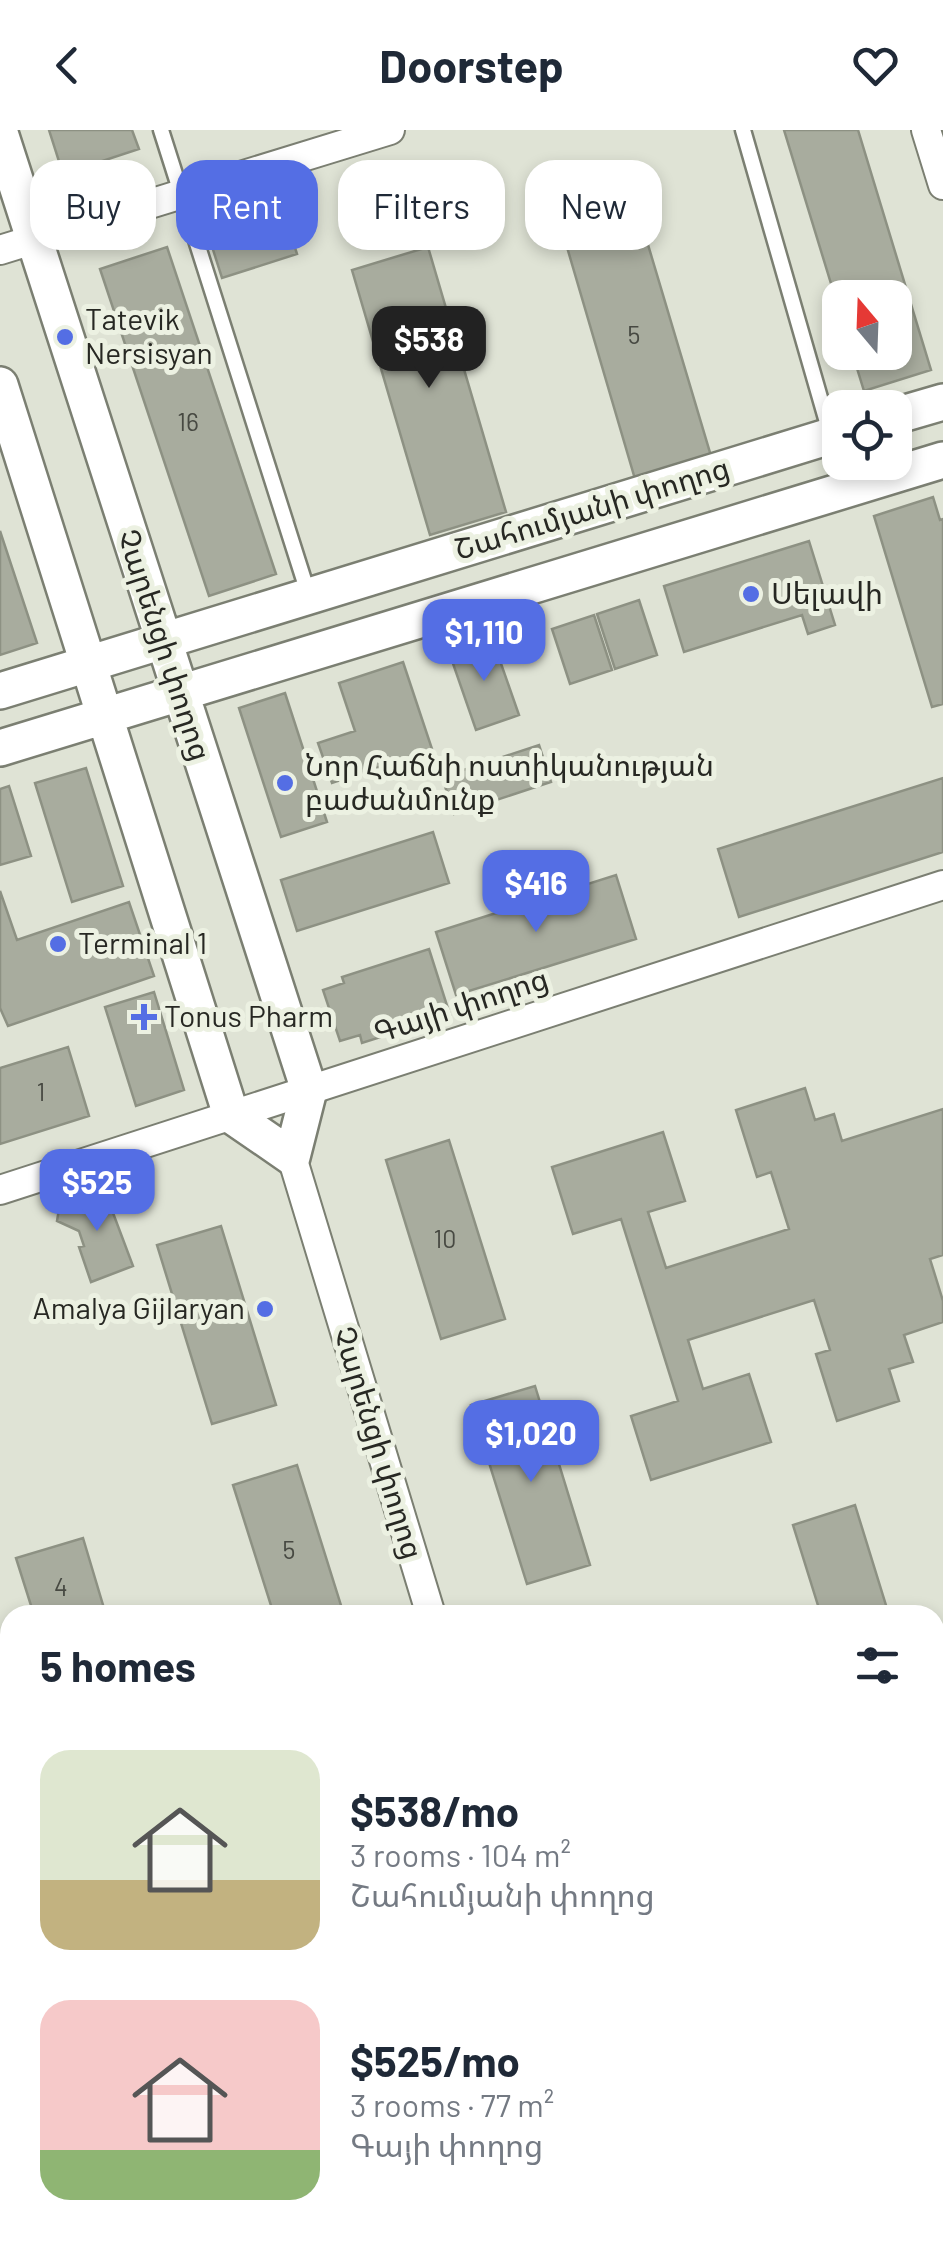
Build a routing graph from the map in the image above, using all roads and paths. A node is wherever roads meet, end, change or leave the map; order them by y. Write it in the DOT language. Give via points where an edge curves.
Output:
graph roads {
  1 [pos="161,130"];
  2 [pos="390,130"];
  3 [pos="744,130"];
  4 [pos="926,130"];
  5 [pos="0,134"];
  6 [pos="292,160"];
  7 [pos="176,178"];
  8 [pos="943,185"];
  9 [pos="176,196"];
  10 [pos="16,244"];
  11 [pos="199,250"];
  12 [pos="0,384"];
  13 [pos="822,391"];
  14 [pos="943,402"];
  15 [pos="912,411"];
  16 [pos="822,439"];
  17 [pos="943,460"];
  18 [pos="308,596"];
  19 [pos="162,641"];
  20 [pos="91,663"];
  21 [pos="0,690"];
  22 [pos="179,693"];
  23 [pos="108,716"];
  24 [pos="0,748"];
  25 [pos="943,885"];
  26 [pos="309,1090"];
  27 [pos="231,1115"];
  28 [pos="292,1157"];
  29 [pos="0,1190"];
  30 [pos="428,1605"];
  1 -- 7 [label="lane"];
  2 -- 6 [label="street"];
  3 -- 13 [label="lane"];
  4 -- 8 [label="street"];
  5 -- 10 [label="street, Չարենցի փողոց"];
  9 -- 10 [label="street"];
  10 -- 19 [label="street, Չարենցի փողոց"];
  11 -- 18 [label="lane"];
  12 -- 20 [label="street"];
  14 -- 15 [label="street"];
  16 -- 18 [label="street, Շահումյանի փողոց"];
  17 -- 22 [label="street, Շահումյանի փողոց"];
  18 -- 19 [label="street, Շահումյանի փողոց"];
  19 -- 20 [label="street, Շահումյանի փողոց"];
  19 -- 22 [label="street, Չարենցի փողոց"];
  20 -- 21 [label="street, Շահումյանի փողոց"];
  20 -- 23 [label="street"];
  22 -- 23 [label="street, Շահումյանի փողոց"];
  22 -- 26 [label="street, Չարենցի փողոց"];
  23 -- 24 [label="street, Շահումյանի փողոց"];
  23 -- 27 [label="street"];
  25 -- 26 [label="street, Գայի փողոց"];
  26 -- 27 [label="street, Գայի փողոց"];
  26 -- 28 [label="street"];
  27 -- 28 [label="street"];
  27 -- 29 [label="street, Գայի փողոց"];
  28 -- 30 [label="street, Չարենցի փողոց"];
}
